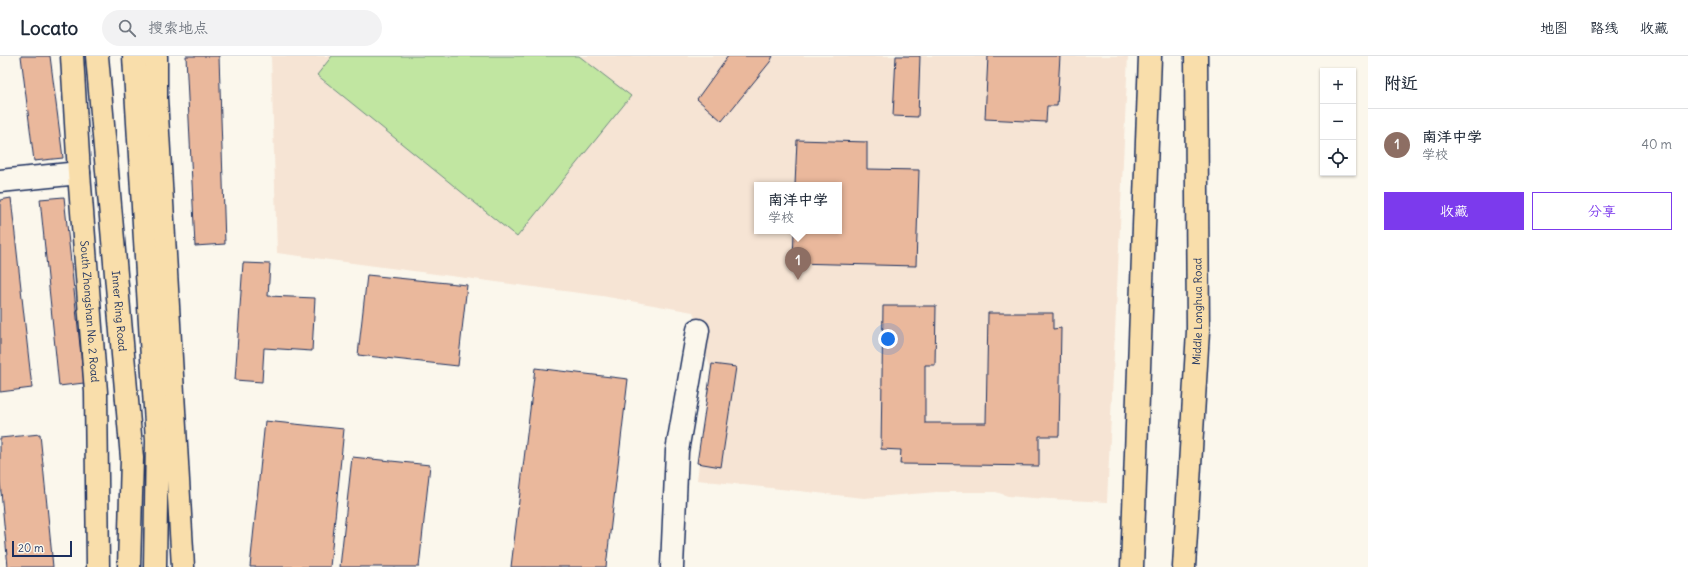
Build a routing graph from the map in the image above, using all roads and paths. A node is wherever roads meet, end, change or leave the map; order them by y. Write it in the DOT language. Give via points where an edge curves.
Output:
graph roads {
  1 [pos="72,56"];
  2 [pos="97,56"];
  3 [pos="134,56"];
  4 [pos="156,56"];
  5 [pos="1150,56"];
  6 [pos="1196,56"];
  7 [pos="79,173"];
  8 [pos="0,181"];
  9 [pos="698,330"];
  10 [pos="98,567"];
  11 [pos="129,567"];
  12 [pos="155,567"];
  13 [pos="183,567"];
  14 [pos="672,567"];
  15 [pos="1132,567"];
  16 [pos="1184,567"];
  1 -- 7 [label="main road, South Zhongshan No. 2 Road"];
  2 -- 11 [label="main road, Inner Ring Road" via="132,458"];
  3 -- 12 [label="main road" via="157,441"];
  4 -- 13 [label="main road" via="156,106"];
  5 -- 15 [label="main road"];
  6 -- 16 [label="main road, Middle Longhua Road" via="1198,331"];
  7 -- 8 [label="lane"];
  7 -- 10 [label="main road, South Zhongshan No. 2 Road" via="96,392"];
  9 -- 14 [label="lane" via="677,451"];
}
